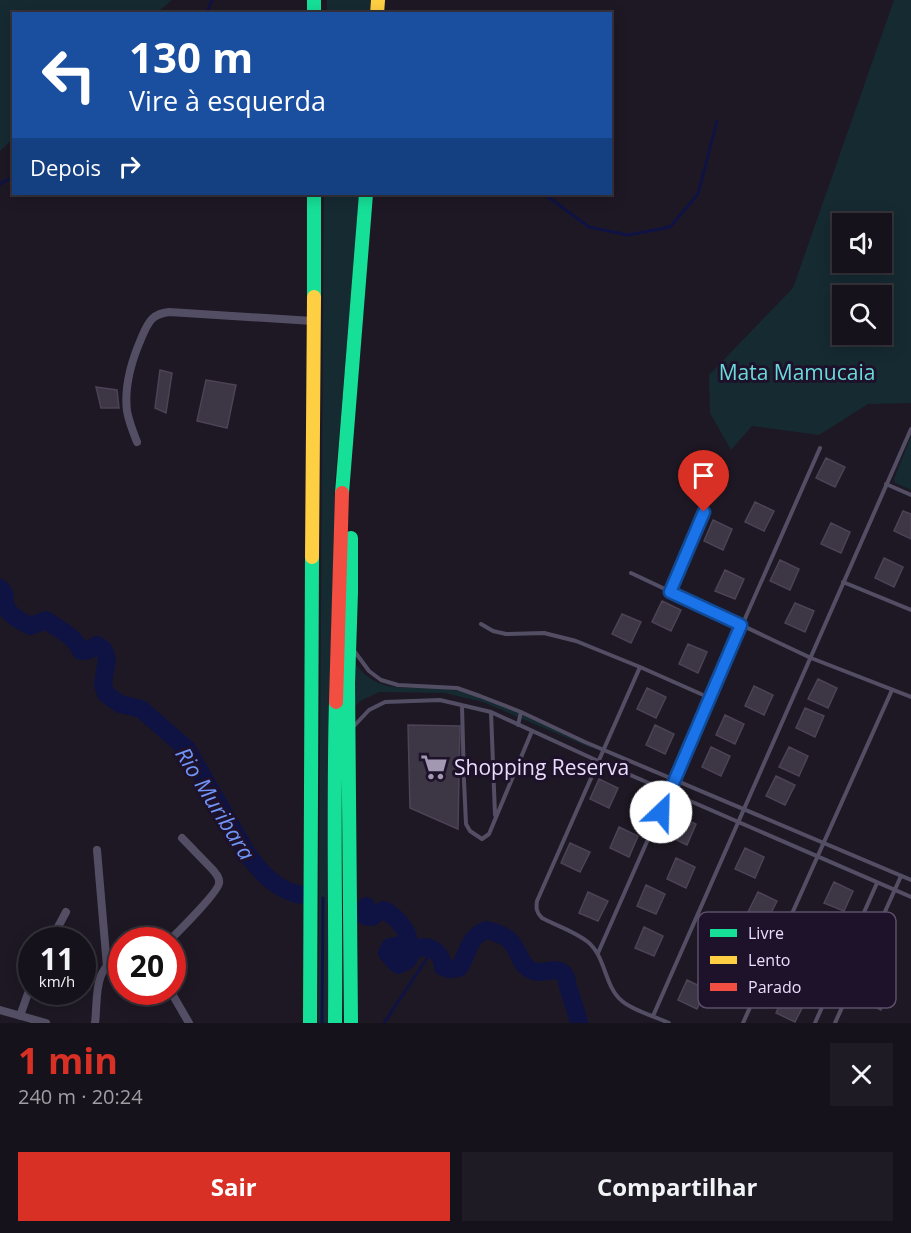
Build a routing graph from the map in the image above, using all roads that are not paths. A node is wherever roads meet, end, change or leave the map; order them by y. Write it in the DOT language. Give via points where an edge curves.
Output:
graph roads {
  1 [pos="314,195"];
  2 [pos="366,195"];
  3 [pos="313,321"];
  4 [pos="911,429"];
  5 [pos="137,442"];
  6 [pos="820,447"];
  7 [pos="343,472"];
  8 [pos="886,484"];
  9 [pos="712,492"];
  10 [pos="911,495"];
  11 [pos="632,573"];
  12 [pos="843,582"];
  13 [pos="670,592"];
  14 [pos="911,610"];
  15 [pos="481,624"];
  16 [pos="741,625"];
  17 [pos="350,644"];
  18 [pos="811,658"];
  19 [pos="640,667"];
  20 [pos="892,690"];
  21 [pos="911,697"];
  22 [pos="710,698"];
  23 [pos="462,706"];
  24 [pos="491,712"];
  25 [pos="521,712"];
  26 [pos="518,724"];
  27 [pos="349,731"];
  28 [pos="532,731"];
  29 [pos="603,749"];
  30 [pos="598,760"];
  31 [pos="675,780"];
  32 [pos="670,792"];
  33 [pos="744,809"];
  34 [pos="495,818"];
  35 [pos="739,822"];
  36 [pos="182,838"];
  37 [pos="824,843"];
  38 [pos="97,850"];
  39 [pos="817,857"];
  40 [pos="901,876"];
  41 [pos="911,880"];
  42 [pos="877,883"];
  43 [pos="894,890"];
  44 [pos="911,897"];
  45 [pos="66,912"];
  46 [pos="699,912"];
  47 [pos="792,912"];
  48 [pos="864,912"];
  49 [pos="884,912"];
  50 [pos="698,914"];
  51 [pos="58,927"];
  52 [pos="182,927"];
  53 [pos="598,953"];
  54 [pos="107,967"];
  55 [pos="24,1005"];
  56 [pos="179,1005"];
  57 [pos="750,1008"];
  58 [pos="822,1008"];
  59 [pos="842,1008"];
  60 [pos="0,1010"];
  61 [pos="20,1016"];
  62 [pos="653,1016"];
  63 [pos="46,1023"];
  64 [pos="95,1023"];
  65 [pos="189,1023"];
  66 [pos="310,1023"];
  67 [pos="336,1023"];
  68 [pos="351,1023"];
  69 [pos="669,1023"];
  70 [pos="743,1023"];
  71 [pos="815,1023"];
  72 [pos="835,1023"];
  1 -- 3 [label="highway"];
  2 -- 7 [label="highway"];
  3 -- 5 [label="street" via="158,314 144,331 128,374 127,411"];
  3 -- 66 [label="highway"];
  4 -- 8 [label="lane"];
  6 -- 16 [label="lane"];
  7 -- 17 [label="highway" via="351,523"];
  7 -- 67 [label="highway" via="334,786"];
  8 -- 10 [label="lane"];
  8 -- 12 [label="lane"];
  9 -- 13 [label="lane"];
  11 -- 13 [label="lane"];
  12 -- 14 [label="lane"];
  12 -- 18 [label="lane"];
  13 -- 16 [label="lane"];
  15 -- 19 [label="lane" via="506,634 544,633 576,641"];
  16 -- 18 [label="lane"];
  16 -- 22 [label="lane"];
  17 -- 25 [label="lane" via="369,671 381,680 398,685 457,688"];
  17 -- 27 [label="highway"];
  18 -- 20 [label="lane"];
  18 -- 33 [label="lane"];
  19 -- 22 [label="lane"];
  19 -- 29 [label="lane"];
  20 -- 21 [label="lane"];
  20 -- 37 [label="lane"];
  22 -- 31 [label="lane"];
  23 -- 24 [label="lane"];
  23 -- 27 [label="lane" via="440,700 385,702 369,710"];
  23 -- 34 [label="lane" via="466,824 482,839 489,834"];
  24 -- 26 [label="lane"];
  24 -- 34 [label="lane"];
  25 -- 26 [label="lane"];
  25 -- 29 [label="lane"];
  26 -- 28 [label="lane"];
  27 -- 68 [label="highway"];
  28 -- 30 [label="lane"];
  28 -- 34 [label="lane"];
  29 -- 30 [label="lane"];
  29 -- 31 [label="lane"];
  30 -- 32 [label="lane"];
  30 -- 53 [label="lane" via="536,908 543,918 588,942"];
  31 -- 32 [label="lane"];
  31 -- 33 [label="lane"];
  32 -- 35 [label="lane"];
  32 -- 53 [label="lane"];
  33 -- 35 [label="lane"];
  33 -- 37 [label="lane"];
  35 -- 39 [label="lane"];
  35 -- 46 [label="lane"];
  36 -- 52 [label="street" via="220,882"];
  37 -- 39 [label="lane"];
  37 -- 40 [label="lane"];
  38 -- 54 [label="street"];
  39 -- 42 [label="lane"];
  39 -- 47 [label="lane"];
  40 -- 41 [label="lane"];
  40 -- 43 [label="lane"];
  42 -- 43 [label="lane"];
  42 -- 48 [label="lane"];
  43 -- 44 [label="lane"];
  43 -- 49 [label="lane"];
  45 -- 51 [label="street"];
  50 -- 62 [label="lane"];
  53 -- 62 [label="lane" via="619,998"];
  54 -- 64 [label="street" via="100,976"];
  55 -- 61 [label="street"];
  56 -- 65 [label="street"];
  57 -- 70 [label="lane"];
  58 -- 71 [label="lane"];
  59 -- 72 [label="lane"];
  60 -- 61 [label="street"];
  61 -- 63 [label="street"];
  62 -- 69 [label="lane"];
}
